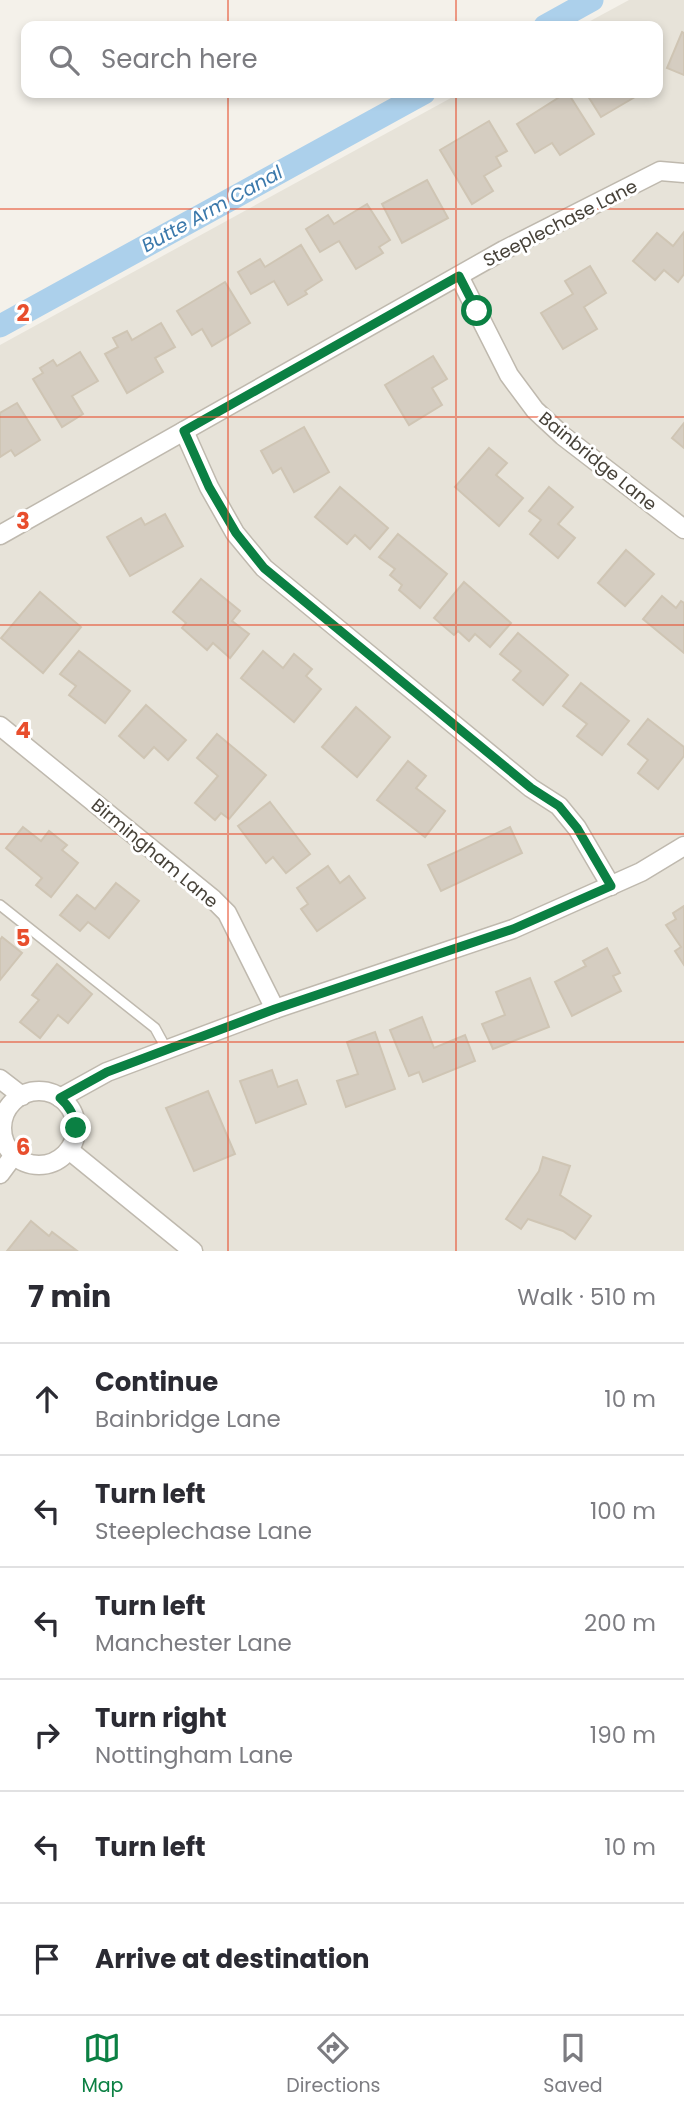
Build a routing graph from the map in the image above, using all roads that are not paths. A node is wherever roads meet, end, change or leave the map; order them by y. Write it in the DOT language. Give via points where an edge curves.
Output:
graph roads {
  1 [pos="684,173"];
  2 [pos="459,276"];
  3 [pos="184,431"];
  4 [pos="684,529"];
  5 [pos="0,535"];
  6 [pos="0,726"];
  7 [pos="684,846"];
  8 [pos="611,886"];
  9 [pos="0,905"];
  10 [pos="275,1009"];
  11 [pos="167,1050"];
  12 [pos="0,1079"];
  13 [pos="22,1096"];
  14 [pos="60,1098"];
  15 [pos="1,1122"];
  16 [pos="69,1150"];
  17 [pos="14,1155"];
  18 [pos="0,1174"];
  19 [pos="193,1251"];
  1 -- 2 [label="street, Steeplechase Lane" via="660,171"];
  2 -- 3 [label="street, Steeplechase Lane"];
  2 -- 4 [label="street, Bainbridge Lane" via="509,375 535,410"];
  3 -- 5 [label="street, Steeplechase Lane"];
  3 -- 8 [label="street" via="209,487 236,533 264,568 531,788 559,806"];
  6 -- 10 [label="street, Birmingham Lane" via="214,899 227,913"];
  7 -- 8 [label="street"];
  8 -- 10 [label="street" via="513,929"];
  9 -- 11 [label="lane" via="155,1028"];
  10 -- 11 [label="street"];
  11 -- 14 [label="street" via="107,1072"];
  12 -- 13 [label="street"];
  13 -- 14 [label="street" via="41,1092"];
  13 -- 15 [label="street"];
  14 -- 16 [label="street" via="74,1116 75,1140"];
  15 -- 17 [label="street"];
  16 -- 17 [label="street" via="49,1164 24,1162"];
  16 -- 19 [label="street"];
  17 -- 18 [label="street"];
}
